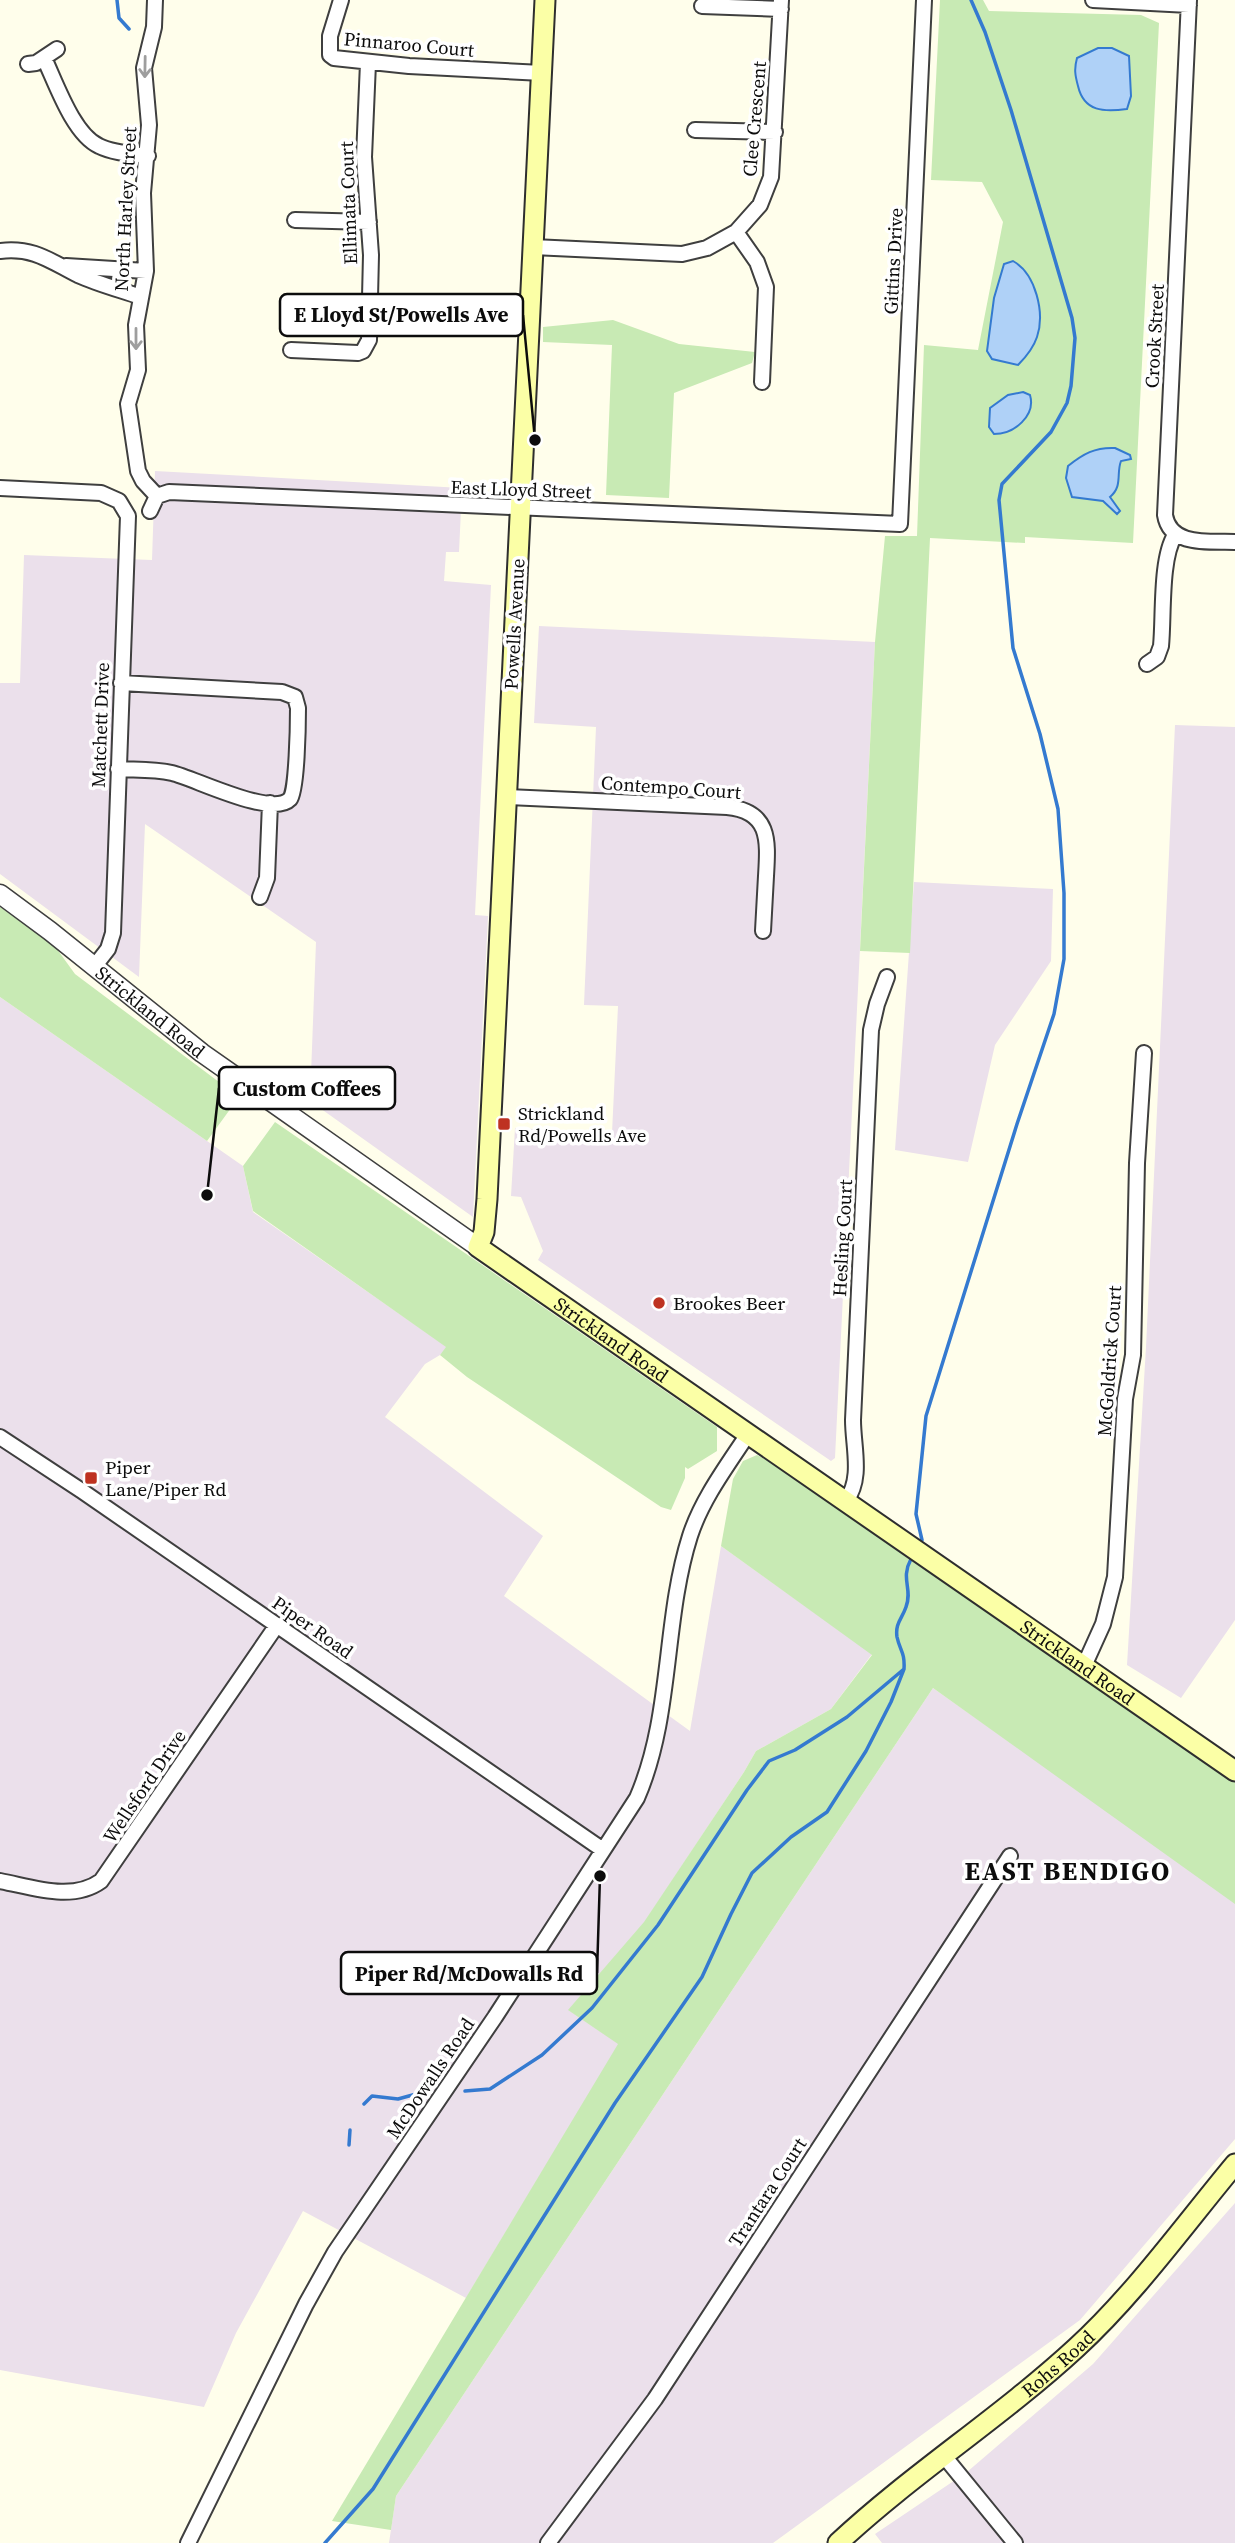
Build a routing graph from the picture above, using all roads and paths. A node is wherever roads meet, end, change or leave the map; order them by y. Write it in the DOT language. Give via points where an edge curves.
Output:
graph roads {
  1 [pos="155,0"];
  2 [pos="341,0"];
  3 [pos="545,0"];
  4 [pos="924,0"];
  5 [pos="1093,0"];
  6 [pos="1189,3"];
  7 [pos="781,5"];
  8 [pos="702,6"];
  9 [pos="57,49"];
  10 [pos="44,58"];
  11 [pos="368,63"];
  12 [pos="29,64"];
  13 [pos="542,74"];
  14 [pos="695,130"];
  15 [pos="775,132"];
  16 [pos="148,156"];
  17 [pos="295,220"];
  18 [pos="369,222"];
  19 [pos="736,232"];
  20 [pos="533,247"];
  21 [pos="0,251"];
  22 [pos="62,265"];
  23 [pos="146,271"];
  24 [pos="141,297"];
  25 [pos="291,351"];
  26 [pos="762,382"];
  27 [pos="0,488"];
  28 [pos="157,496"];
  29 [pos="520,508"];
  30 [pos="150,511"];
  31 [pos="900,524"];
  32 [pos="1175,535"];
  33 [pos="1235,542"];
  34 [pos="1147,664"];
  35 [pos="121,683"];
  36 [pos="118,769"];
  37 [pos="506,797"];
  38 [pos="271,803"];
  39 [pos="0,894"];
  40 [pos="260,897"];
  41 [pos="764,931"];
  42 [pos="94,967"];
  43 [pos="887,977"];
  44 [pos="1144,1053"];
  45 [pos="478,1247"];
  46 [pos="748,1434"];
  47 [pos="0,1437"];
  48 [pos="846,1501"];
  49 [pos="277,1625"];
  50 [pos="1084,1666"];
  51 [pos="1235,1771"];
  52 [pos="603,1850"];
  53 [pos="1010,1856"];
  54 [pos="0,1881"];
  55 [pos="1235,2164"];
  56 [pos="944,2456"];
  57 [pos="843,2539"];
  58 [pos="188,2543"];
  59 [pos="548,2543"];
  60 [pos="1015,2543"];
  1 -- 16 [label="street, North Harley Street, one-way" via="144,68"];
  2 -- 11 [label="street, Pinnaroo Court" via="330,36 330,55"];
  3 -- 13 [label="main road, Powells Avenue"];
  4 -- 31 [label="street, Gittins Drive"];
  5 -- 6 [label="street"];
  6 -- 32 [label="street, Crook Street" via="1165,511 1168,528"];
  7 -- 8 [label="street"];
  7 -- 15 [label="street, Clee Crescent"];
  9 -- 10 [label="street"];
  10 -- 12 [label="street"];
  10 -- 16 [label="street" via="77,125 91,142 108,150"];
  11 -- 13 [label="street, Pinnaroo Court"];
  11 -- 18 [label="street, Ellimata Court" via="364,157"];
  13 -- 20 [label="main road, Powells Avenue"];
  14 -- 15 [label="street"];
  15 -- 19 [label="street, Clee Crescent" via="765,196"];
  16 -- 23 [label="street, North Harley Street" via="143,193"];
  17 -- 18 [label="street"];
  18 -- 25 [label="street, Ellimata Court" via="368,345 358,353"];
  19 -- 20 [label="street, Clee Crescent" via="707,248 682,254"];
  19 -- 26 [label="street" via="764,278"];
  20 -- 29 [label="main road, Powells Avenue"];
  21 -- 22 [label="street" via="26,250"];
  22 -- 23 [label="street"];
  22 -- 24 [label="street"];
  23 -- 24 [label="street, North Harley Street"];
  24 -- 28 [label="street, North Harley Street, one-way" via="136,325 138,370 128,418 138,471"];
  27 -- 35 [label="street, Matchett Drive" via="101,493 126,511"];
  28 -- 29 [label="street, East Lloyd Street" via="169,492"];
  28 -- 30 [label="street"];
  29 -- 31 [label="street, East Lloyd Street"];
  29 -- 37 [label="main road, Powells Avenue"];
  32 -- 33 [label="street"];
  32 -- 34 [label="street" via="1167,554 1161,646 1157,657"];
  35 -- 36 [label="street, Matchett Drive"];
  35 -- 38 [label="street" via="282,692 295,697 293,791 288,801"];
  36 -- 38 [label="street" via="170,773"];
  36 -- 42 [label="street, Matchett Drive" via="113,933"];
  37 -- 41 [label="street, Contempo Court" via="744,810 758,819 767,842"];
  37 -- 45 [label="main road, Powells Avenue" via="486,1208"];
  38 -- 40 [label="street" via="267,878"];
  39 -- 42 [label="street, Strickland Road"];
  42 -- 45 [label="street, Strickland Road" via="202,1053"];
  43 -- 48 [label="street, Hesling Court" via="871,1030 853,1420 856,1471"];
  44 -- 50 [label="street, McGoldrick Court" via="1133,1354 1125,1399 1115,1577 1102,1625"];
  45 -- 46 [label="main road, Strickland Road"];
  46 -- 48 [label="main road, Strickland Road"];
  46 -- 52 [label="street, McDowalls Road" via="690,1536 648,1769 630,1811"];
  47 -- 49 [label="street, Piper Road"];
  48 -- 50 [label="main road, Strickland Road"];
  49 -- 52 [label="street, Piper Road"];
  49 -- 54 [label="street, Wellsford Drive" via="101,1881 80,1892 68,1892"];
  50 -- 51 [label="main road, Strickland Road"];
  52 -- 58 [label="street, McDowalls Road" via="335,2252"];
  53 -- 59 [label="street, Trantara Court" via="655,2399"];
  55 -- 56 [label="main road, Rohs Road" via="1098,2326"];
  56 -- 57 [label="main road, Rohs Road"];
  56 -- 60 [label="street"];
}
